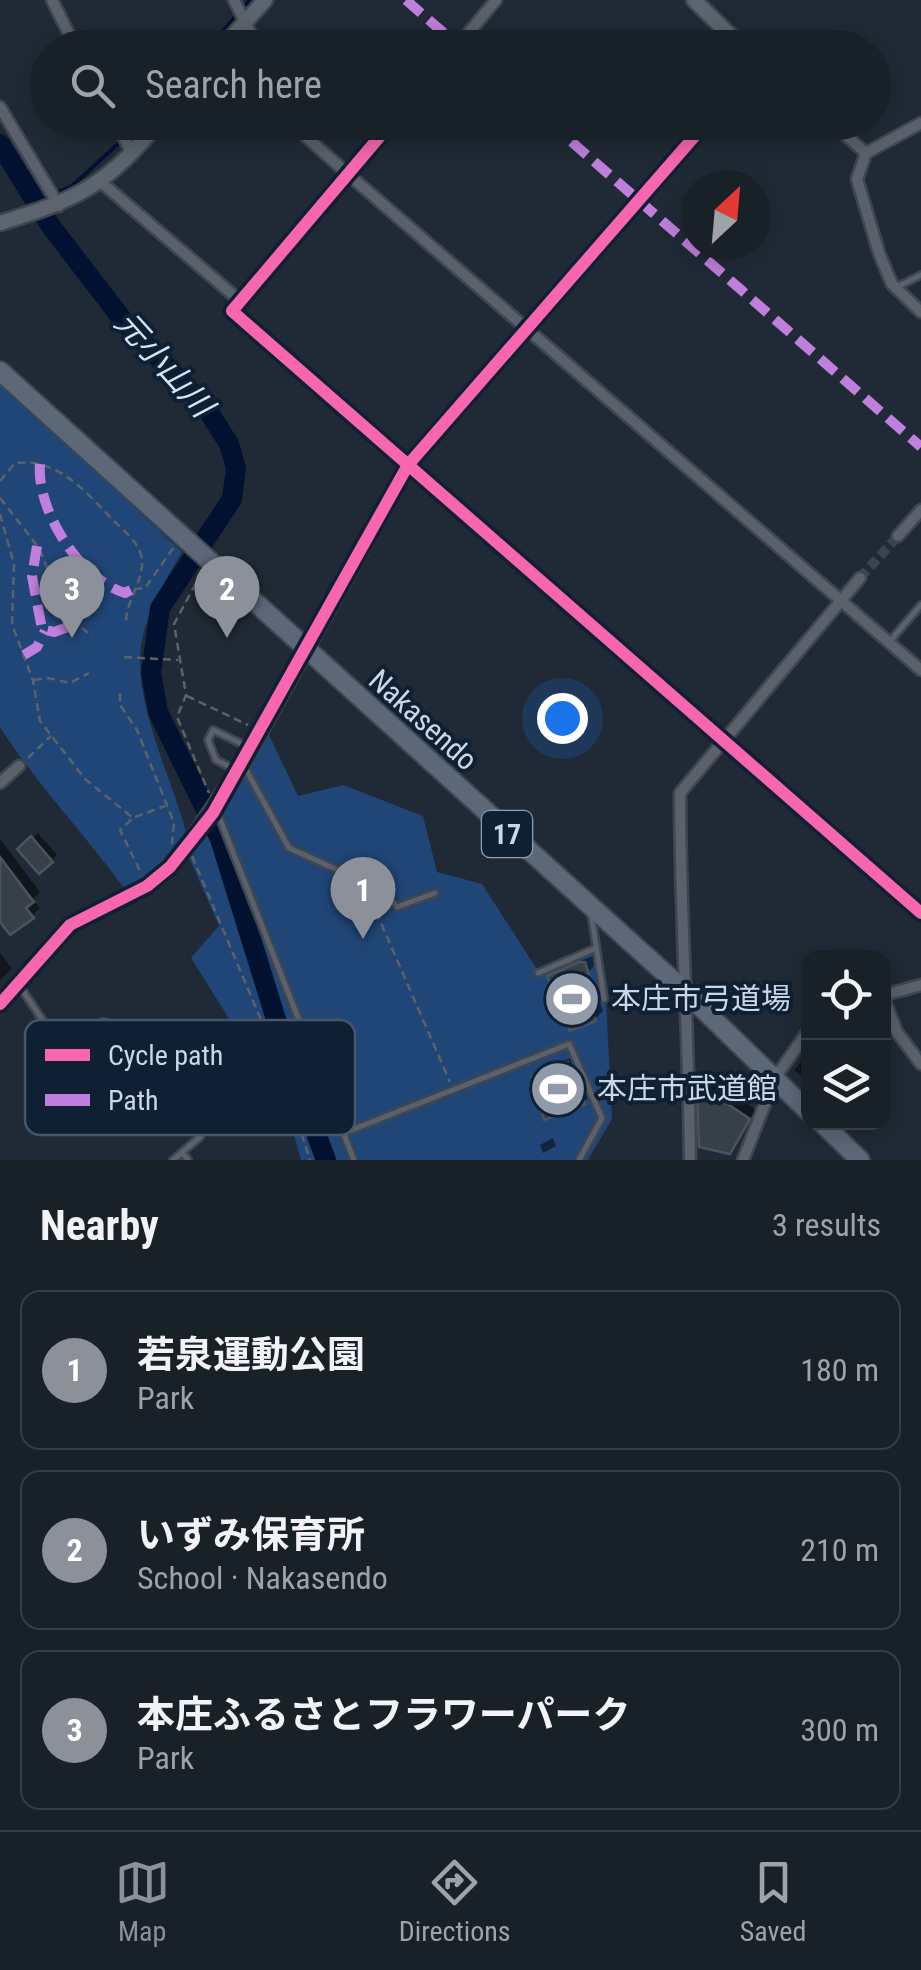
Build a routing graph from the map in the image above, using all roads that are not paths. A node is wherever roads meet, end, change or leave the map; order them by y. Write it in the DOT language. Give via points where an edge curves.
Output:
graph roads {
  1 [pos="52,0"];
  2 [pos="234,0"];
  3 [pos="264,0"];
  4 [pos="496,0"];
  5 [pos="692,1"];
  6 [pos="244,21"];
  7 [pos="67,30"];
  8 [pos="237,30"];
  9 [pos="249,30"];
  10 [pos="471,30"];
  11 [pos="723,30"];
  12 [pos="0,107"];
  13 [pos="921,123"];
  14 [pos="891,139"];
  15 [pos="125,140"];
  16 [pos="144,140"];
  17 [pos="310,140"];
  18 [pos="377,140"];
  19 [pos="691,140"];
  20 [pos="851,140"];
  21 [pos="890,140"];
  22 [pos="866,153"];
  23 [pos="132,154"];
  24 [pos="348,174"];
  25 [pos="102,183"];
  26 [pos="54,207"];
  27 [pos="0,224"];
  28 [pos="921,275"];
  29 [pos="896,287"];
  30 [pos="238,299"];
  31 [pos="921,312"];
  32 [pos="528,328"];
  33 [pos="0,372"];
  34 [pos="408,465"];
  35 [pos="921,510"];
  36 [pos="898,536"];
  37 [pos="860,578"];
  38 [pos="841,601"];
  39 [pos="921,606"];
  40 [pos="889,642"];
  41 [pos="303,648"];
  42 [pos="921,670"];
  43 [pos="723,740"];
  44 [pos="251,748"];
  45 [pos="19,766"];
  46 [pos="240,767"];
  47 [pos="0,784"];
  48 [pos="214,811"];
  49 [pos="189,843"];
  50 [pos="435,893"];
  51 [pos="590,909"];
  52 [pos="921,913"];
  53 [pos="596,948"];
  54 [pos="538,972"];
  55 [pos="17,984"];
  56 [pos="921,985"];
  57 [pos="682,990"];
  58 [pos="891,995"];
  59 [pos="604,999"];
  60 [pos="0,1004"];
  61 [pos="891,1016"];
  62 [pos="42,1020"];
  63 [pos="298,1020"];
  64 [pos="802,1040"];
  65 [pos="921,1064"];
  66 [pos="774,1078"];
  67 [pos="801,1104"];
  68 [pos="355,1130"];
  69 [pos="829,1130"];
  70 [pos="201,1135"];
  71 [pos="344,1135"];
  72 [pos="182,1152"];
  73 [pos="173,1160"];
  74 [pos="188,1160"];
  75 [pos="354,1160"];
  76 [pos="579,1160"];
  77 [pos="690,1160"];
  78 [pos="743,1160"];
  79 [pos="860,1160"];
  1 -- 7 [label="street"];
  2 -- 6 [label="street"];
  3 -- 6 [label="street"];
  4 -- 10 [label="street"];
  5 -- 11 [label="street"];
  6 -- 8 [label="street"];
  6 -- 9 [label="street"];
  12 -- 26 [label="street"];
  13 -- 14 [label="street"];
  15 -- 23 [label="street"];
  16 -- 23 [label="street"];
  17 -- 24 [label="street"];
  18 -- 24 [label="street"];
  19 -- 32 [label="street"];
  20 -- 22 [label="street"];
  21 -- 22 [label="street"];
  22 -- 29 [label="street" via="858,179"];
  23 -- 25 [label="street"];
  24 -- 30 [label="street"];
  24 -- 32 [label="street"];
  25 -- 26 [label="street"];
  25 -- 30 [label="street"];
  26 -- 27 [label="street"];
  28 -- 29 [label="lane"];
  29 -- 31 [label="street"];
  30 -- 34 [label="street" via="232,311"];
  32 -- 34 [label="street"];
  32 -- 38 [label="street"];
  33 -- 41 [label="highway, Nakasendo / 17"];
  34 -- 41 [label="street"];
  34 -- 43 [label="street"];
  35 -- 36 [label="street"];
  37 -- 38 [label="street"];
  38 -- 40 [label="street"];
  38 -- 43 [label="street"];
  39 -- 40 [label="lane"];
  40 -- 42 [label="street"];
  41 -- 44 [label="street"];
  41 -- 51 [label="highway, Nakasendo / 17"];
  43 -- 52 [label="street"];
  43 -- 57 [label="street" via="680,793"];
  44 -- 46 [label="street"];
  44 -- 46 [label="lane" via="213,730 208,740 216,760"];
  45 -- 47 [label="street"];
  46 -- 48 [label="street"];
  46 -- 50 [label="lane" via="288,848 384,891 397,907"];
  48 -- 49 [label="street"];
  48 -- 63 [label="lane"];
  49 -- 55 [label="street" via="146,886 70,925"];
  51 -- 53 [label="lane"];
  51 -- 57 [label="highway, Nakasendo / 17"];
  53 -- 54 [label="lane"];
  53 -- 59 [label="lane"];
  55 -- 60 [label="street"];
  55 -- 62 [label="lane"];
  56 -- 58 [label="street"];
  57 -- 66 [label="highway, Nakasendo / 17"];
  57 -- 77 [label="street"];
  61 -- 65 [label="street"];
  64 -- 66 [label="street"];
  66 -- 67 [label="highway, Nakasendo / 17"];
  66 -- 78 [label="street"];
  68 -- 76 [label="lane" via="569,1044 602,1118"];
  69 -- 79 [label="highway"];
  70 -- 72 [label="lane"];
  71 -- 75 [label="lane"];
  72 -- 73 [label="lane"];
  72 -- 74 [label="lane"];
}
